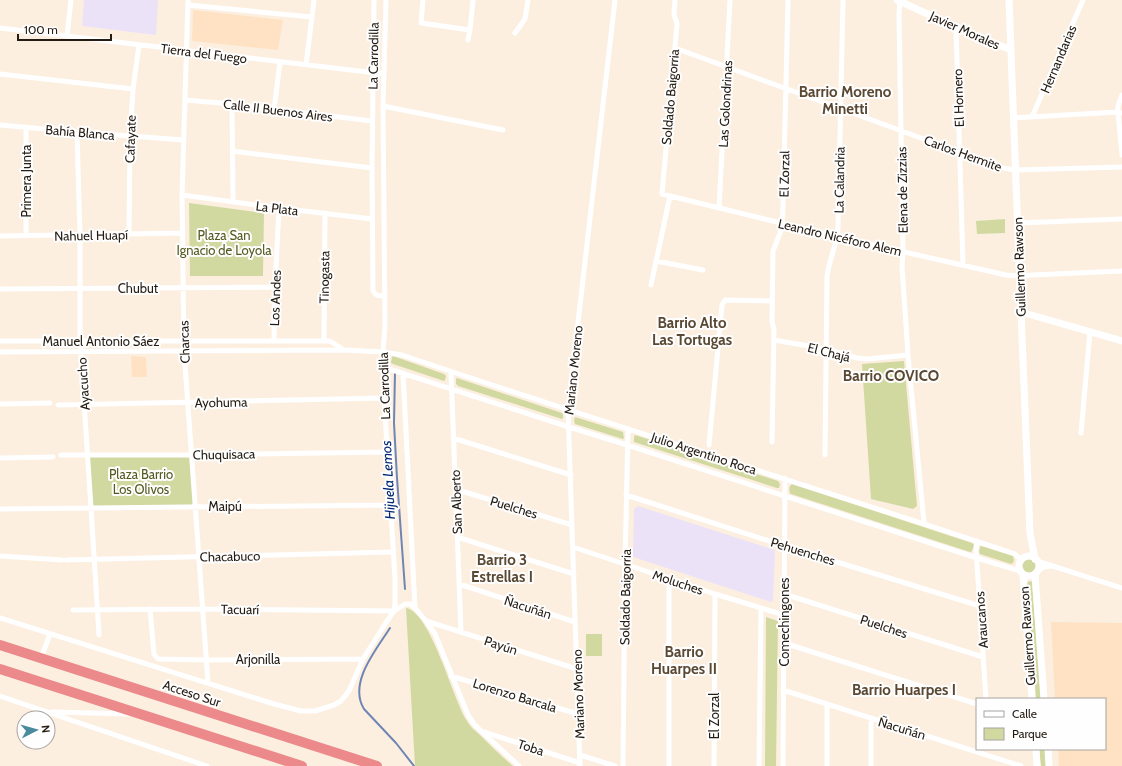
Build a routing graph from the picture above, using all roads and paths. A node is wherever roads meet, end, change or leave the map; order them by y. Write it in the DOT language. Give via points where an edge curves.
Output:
graph roads {
  1 [pos="71,0"];
  2 [pos="314,0"];
  3 [pos="374,0"];
  4 [pos="386,0"];
  5 [pos="423,0"];
  6 [pos="472,0"];
  7 [pos="528,0"];
  8 [pos="616,0"];
  9 [pos="675,0"];
  10 [pos="730,0"];
  11 [pos="788,0"];
  12 [pos="843,0"];
  13 [pos="899,0"];
  14 [pos="1009,0"];
  15 [pos="1083,0"];
  16 [pos="188,2"];
  17 [pos="312,17"];
  18 [pos="956,27"];
  19 [pos="0,28"];
  20 [pos="470,30"];
  21 [pos="515,33"];
  22 [pos="67,36"];
  23 [pos="468,40"];
  24 [pos="139,45"];
  25 [pos="675,48"];
  26 [pos="186,50"];
  27 [pos="1011,50"];
  28 [pos="280,62"];
  29 [pos="306,65"];
  30 [pos="727,67"];
  31 [pos="372,73"];
  32 [pos="0,74"];
  33 [pos="384,74"];
  34 [pos="133,89"];
  35 [pos="786,89"];
  36 [pos="1122,95"];
  37 [pos="185,100"];
  38 [pos="232,104"];
  39 [pos="383,106"];
  40 [pos="841,108"];
  41 [pos="274,110"];
  42 [pos="1120,112"];
  43 [pos="1032,117"];
  44 [pos="1013,118"];
  45 [pos="372,121"];
  46 [pos="0,125"];
  47 [pos="26,127"];
  48 [pos="503,130"];
  49 [pos="901,130"];
  50 [pos="77,132"];
  51 [pos="130,136"];
  52 [pos="184,140"];
  53 [pos="232,151"];
  54 [pos="960,152"];
  55 [pos="1122,155"];
  56 [pos="1122,167"];
  57 [pos="372,168"];
  58 [pos="1015,170"];
  59 [pos="662,194"];
  60 [pos="182,195"];
  61 [pos="670,196"];
  62 [pos="233,202"];
  63 [pos="279,208"];
  64 [pos="719,208"];
  65 [pos="325,213"];
  66 [pos="372,219"];
  67 [pos="1122,219"];
  68 [pos="782,223"];
  69 [pos="1017,223"];
  70 [pos="182,233"];
  71 [pos="129,234"];
  72 [pos="80,235"];
  73 [pos="0,236"];
  74 [pos="26,236"];
  75 [pos="838,237"];
  76 [pos="903,252"];
  77 [pos="656,261"];
  78 [pos="963,266"];
  79 [pos="703,270"];
  80 [pos="1122,271"];
  81 [pos="1019,276"];
  82 [pos="651,285"];
  83 [pos="183,287"];
  84 [pos="275,287"];
  85 [pos="80,288"];
  86 [pos="0,289"];
  87 [pos="384,296"];
  88 [pos="772,300"];
  89 [pos="1020,312"];
  90 [pos="1090,332"];
  91 [pos="774,340"];
  92 [pos="0,341"];
  93 [pos="80,341"];
  94 [pos="184,341"];
  95 [pos="274,341"];
  96 [pos="324,341"];
  97 [pos="1122,341"];
  98 [pos="826,349"];
  99 [pos="344,350"];
  100 [pos="80,351"];
  101 [pos="184,351"];
  102 [pos="0,352"];
  103 [pos="383,352"];
  104 [pos="908,355"];
  105 [pos="383,367"];
  106 [pos="451,372"];
  107 [pos="403,373"];
  108 [pos="451,389"];
  109 [pos="384,398"];
  110 [pos="50,403"];
  111 [pos="188,403"];
  112 [pos="0,404"];
  113 [pos="85,404"];
  114 [pos="58,405"];
  115 [pos="568,410"];
  116 [pos="569,427"];
  117 [pos="628,429"];
  118 [pos="1081,433"];
  119 [pos="453,438"];
  120 [pos="772,442"];
  121 [pos="627,444"];
  122 [pos="709,445"];
  123 [pos="387,452"];
  124 [pos="61,455"];
  125 [pos="88,455"];
  126 [pos="192,455"];
  127 [pos="825,455"];
  128 [pos="53,457"];
  129 [pos="0,458"];
  130 [pos="570,475"];
  131 [pos="785,478"];
  132 [pos="455,489"];
  133 [pos="626,495"];
  134 [pos="785,496"];
  135 [pos="390,505"];
  136 [pos="195,507"];
  137 [pos="91,508"];
  138 [pos="0,509"];
  139 [pos="924,523"];
  140 [pos="572,524"];
  141 [pos="1030,533"];
  142 [pos="457,537"];
  143 [pos="977,541"];
  144 [pos="785,546"];
  145 [pos="573,547"];
  146 [pos="393,552"];
  147 [pos="0,556"];
  148 [pos="199,557"];
  149 [pos="977,558"];
  150 [pos="1024,559"];
  151 [pos="94,560"];
  152 [pos="1036,560"];
  153 [pos="624,565"];
  154 [pos="1055,566"];
  155 [pos="1021,572"];
  156 [pos="1036,572"];
  157 [pos="574,574"];
  158 [pos="670,579"];
  159 [pos="459,584"];
  160 [pos="1122,588"];
  161 [pos="715,594"];
  162 [pos="784,594"];
  163 [pos="980,606"];
  164 [pos="415,608"];
  165 [pos="761,608"];
  166 [pos="150,609"];
  167 [pos="203,609"];
  168 [pos="73,610"];
  169 [pos="98,610"];
  170 [pos="394,611"];
  171 [pos="784,615"];
  172 [pos="0,618"];
  173 [pos="426,621"];
  174 [pos="575,622"];
  175 [pos="461,632"];
  176 [pos="50,634"];
  177 [pos="99,635"];
  178 [pos="784,643"];
  179 [pos="0,645"];
  180 [pos="983,657"];
  181 [pos="42,658"];
  182 [pos="363,658"];
  183 [pos="206,660"];
  184 [pos="0,669"];
  185 [pos="577,669"];
  186 [pos="451,676"];
  187 [pos="208,683"];
  188 [pos="784,690"];
  189 [pos="0,696"];
  190 [pos="986,698"];
  191 [pos="1032,698"];
  192 [pos="1044,698"];
  193 [pos="827,704"];
  194 [pos="976,704"];
  195 [pos="41,710"];
  196 [pos="56,712"];
  197 [pos="578,714"];
  198 [pos="56,715"];
  199 [pos="142,715"];
  200 [pos="871,718"];
  201 [pos="481,731"];
  202 [pos="990,750"];
  203 [pos="1036,750"];
  204 [pos="1048,750"];
  205 [pos="580,755"];
  206 [pos="990,756"];
  207 [pos="580,764"];
  208 [pos="207,766"];
  209 [pos="302,766"];
  210 [pos="376,766"];
  211 [pos="519,766"];
  212 [pos="616,766"];
  213 [pos="623,766"];
  214 [pos="669,766"];
  215 [pos="714,766"];
  216 [pos="759,766"];
  217 [pos="783,766"];
  218 [pos="827,766"];
  219 [pos="871,766"];
  220 [pos="1021,766"];
  221 [pos="1037,766"];
  222 [pos="1049,766"];
  1 -- 22 [label="street"];
  2 -- 17 [label="street"];
  3 -- 31 [label="street, La Carrodilla"];
  4 -- 33 [label="street, La Carrodilla"];
  5 -- 20 [label="street" via="421,23"];
  6 -- 20 [label="street"];
  7 -- 21 [label="street" via="525,19"];
  8 -- 115 [label="street, Mariano Moreno"];
  9 -- 25 [label="street, Soldado Baigorria"];
  10 -- 30 [label="street, Las Golondrinas"];
  11 -- 35 [label="street, El Zorzal"];
  12 -- 40 [label="street, La Calandria"];
  13 -- 18 [label="main road, Javier Morales"];
  13 -- 49 [label="street, Elena de Zizzias"];
  14 -- 27 [label="main road, Guillermo Rawson"];
  15 -- 43 [label="street, Hernandarias"];
  16 -- 17 [label="street"];
  16 -- 26 [label="street, Charcas"];
  17 -- 29 [label="street"];
  18 -- 27 [label="main road, Javier Morales"];
  18 -- 54 [label="street, El Hornero"];
  19 -- 22 [label="street, Tierra del Fuego"];
  20 -- 23 [label="street"];
  22 -- 24 [label="street, Tierra del Fuego"];
  24 -- 26 [label="street, Tierra del Fuego"];
  24 -- 34 [label="street, Cafayate"];
  25 -- 30 [label="street, Carlos Hermite"];
  25 -- 59 [label="street, Soldado Baigorria"];
  26 -- 28 [label="street, Tierra del Fuego"];
  26 -- 37 [label="street, Charcas"];
  27 -- 44 [label="main road, Guillermo Rawson"];
  28 -- 29 [label="street, Tierra del Fuego"];
  28 -- 41 [label="street"];
  29 -- 31 [label="street, Tierra del Fuego"];
  30 -- 35 [label="street, Carlos Hermite"];
  30 -- 64 [label="street, Las Golondrinas"];
  31 -- 33 [label="street, Tierra del Fuego"];
  31 -- 45 [label="street, La Carrodilla"];
  32 -- 34 [label="street"];
  33 -- 39 [label="street, La Carrodilla"];
  34 -- 51 [label="street, Cafayate"];
  35 -- 40 [label="street, Carlos Hermite"];
  35 -- 68 [label="street, El Zorzal"];
  36 -- 42 [label="street" via="1118,106"];
  37 -- 38 [label="street, Calle II Buenos Aires"];
  37 -- 52 [label="street, Charcas"];
  38 -- 41 [label="street, Calle II Buenos Aires"];
  38 -- 53 [label="street"];
  39 -- 48 [label="street"];
  39 -- 87 [label="street, La Carrodilla"];
  40 -- 49 [label="street, Carlos Hermite"];
  40 -- 75 [label="street, La Calandria"];
  41 -- 45 [label="street, Calle II Buenos Aires"];
  42 -- 43 [label="street"];
  42 -- 55 [label="street"];
  43 -- 44 [label="street"];
  44 -- 58 [label="main road, Guillermo Rawson"];
  45 -- 57 [label="street, La Carrodilla"];
  46 -- 47 [label="street, Bahía Blanca"];
  47 -- 50 [label="street, Bahía Blanca"];
  47 -- 74 [label="street, Primera Junta"];
  49 -- 54 [label="street, Carlos Hermite"];
  49 -- 76 [label="street, Elena de Zizzias"];
  50 -- 51 [label="street, Bahía Blanca"];
  50 -- 72 [label="street, Ayacucho"];
  51 -- 52 [label="street, Bahía Blanca"];
  51 -- 71 [label="street, Cafayate"];
  52 -- 60 [label="street, Charcas"];
  53 -- 57 [label="street"];
  53 -- 62 [label="street"];
  54 -- 58 [label="street, Carlos Hermite"];
  54 -- 78 [label="street, El Hornero"];
  56 -- 58 [label="street, Carlos Hermite"];
  57 -- 66 [label="street, La Carrodilla"];
  58 -- 69 [label="main road, Guillermo Rawson"];
  59 -- 61 [label="street, Leandro Nicéforo Alem"];
  60 -- 62 [label="street, La Plata"];
  60 -- 70 [label="street, Charcas"];
  61 -- 64 [label="street, Leandro Nicéforo Alem"];
  61 -- 77 [label="street"];
  62 -- 63 [label="street, La Plata"];
  63 -- 65 [label="street, La Plata"];
  63 -- 84 [label="street, Los Andes"];
  64 -- 68 [label="street, Leandro Nicéforo Alem"];
  65 -- 66 [label="street, La Plata"];
  65 -- 96 [label="street, Tinogasta"];
  66 -- 87 [label="street, La Carrodilla" via="373,291 378,296"];
  67 -- 69 [label="street"];
  68 -- 75 [label="street, Leandro Nicéforo Alem"];
  68 -- 88 [label="street, El Zorzal" via="773,251"];
  69 -- 81 [label="main road, Guillermo Rawson"];
  70 -- 71 [label="street, Nahuel Huapí"];
  70 -- 83 [label="street, Charcas"];
  71 -- 72 [label="street, Nahuel Huapí"];
  72 -- 74 [label="street, Nahuel Huapí"];
  72 -- 85 [label="street, Ayacucho"];
  73 -- 74 [label="street, Nahuel Huapí"];
  75 -- 76 [label="street, Leandro Nicéforo Alem"];
  75 -- 98 [label="street, La Calandria" via="827,276"];
  76 -- 78 [label="street, Leandro Nicéforo Alem"];
  76 -- 104 [label="street, Elena de Zizzias"];
  77 -- 79 [label="street"];
  77 -- 82 [label="street"];
  78 -- 81 [label="street, Leandro Nicéforo Alem" via="1006,276"];
  80 -- 81 [label="street, Leandro Nicéforo Alem"];
  81 -- 89 [label="main road, Guillermo Rawson"];
  83 -- 84 [label="street, Chubut"];
  83 -- 85 [label="street, Chubut"];
  83 -- 94 [label="street, Charcas"];
  84 -- 95 [label="street, Los Andes"];
  85 -- 86 [label="street, Chubut"];
  85 -- 93 [label="street, Ayacucho"];
  87 -- 103 [label="street, La Carrodilla"];
  88 -- 91 [label="street, El Zorzal"];
  88 -- 122 [label="street" via="725,300 722,306"];
  89 -- 90 [label="main road"];
  89 -- 141 [label="main road, Guillermo Rawson"];
  90 -- 97 [label="main road"];
  90 -- 118 [label="street"];
  91 -- 98 [label="street, El Chajá"];
  91 -- 120 [label="street, El Zorzal"];
  92 -- 93 [label="street, Manuel Antonio Sáez"];
  93 -- 94 [label="street, Manuel Antonio Sáez"];
  93 -- 100 [label="street, Ayacucho"];
  94 -- 95 [label="street, Manuel Antonio Sáez"];
  94 -- 101 [label="street, Charcas"];
  95 -- 96 [label="street, Manuel Antonio Sáez"];
  96 -- 99 [label="street, Manuel Antonio Sáez" via="332,342"];
  98 -- 104 [label="street, El Chajá" via="867,359"];
  98 -- 127 [label="street, La Calandria"];
  99 -- 101 [label="street, Manuel Antonio Sáez"];
  99 -- 103 [label="street, Manuel Antonio Sáez"];
  100 -- 101 [label="street, Manuel Antonio Sáez"];
  100 -- 102 [label="street, Manuel Antonio Sáez"];
  100 -- 113 [label="street, Ayacucho"];
  101 -- 111 [label="street, Charcas"];
  103 -- 105 [label="street, La Carrodilla"];
  103 -- 106 [label="street, Julio Argentino Roca"];
  104 -- 139 [label="street, Elena de Zizzias"];
  105 -- 107 [label="street, Julio Argentino Roca"];
  105 -- 109 [label="street, La Carrodilla"];
  106 -- 108 [label="street, San Alberto"];
  106 -- 115 [label="street, Julio Argentino Roca"];
  107 -- 108 [label="street, Julio Argentino Roca"];
  107 -- 164 [label="street, La Carrodilla"];
  108 -- 116 [label="street, Julio Argentino Roca"];
  108 -- 119 [label="street, San Alberto"];
  109 -- 111 [label="street, Ayohuma"];
  109 -- 123 [label="street, La Carrodilla"];
  110 -- 112 [label="street"];
  111 -- 113 [label="street, Ayohuma"];
  111 -- 126 [label="street, Charcas"];
  113 -- 114 [label="street, Ayohuma"];
  113 -- 125 [label="street, Ayacucho"];
  115 -- 116 [label="street, Mariano Moreno"];
  115 -- 117 [label="street, Julio Argentino Roca"];
  116 -- 121 [label="street, Julio Argentino Roca"];
  116 -- 130 [label="street, Mariano Moreno"];
  117 -- 121 [label="street, Soldado Baigorria"];
  117 -- 131 [label="street, Julio Argentino Roca"];
  119 -- 130 [label="street"];
  119 -- 132 [label="street, San Alberto"];
  121 -- 133 [label="street, Soldado Baigorria"];
  121 -- 134 [label="street, Julio Argentino Roca"];
  123 -- 126 [label="street, Chuquisaca"];
  123 -- 135 [label="street, La Carrodilla"];
  124 -- 125 [label="street, Chuquisaca"];
  125 -- 126 [label="street, Chuquisaca"];
  125 -- 137 [label="street, Ayacucho"];
  126 -- 136 [label="street, Charcas"];
  128 -- 129 [label="street"];
  130 -- 140 [label="street, Mariano Moreno"];
  131 -- 134 [label="street, Comechingones"];
  131 -- 139 [label="street, Julio Argentino Roca"];
  132 -- 140 [label="street, Puelches"];
  132 -- 142 [label="street, San Alberto"];
  133 -- 144 [label="street, Pehuenches"];
  133 -- 153 [label="street, Soldado Baigorria"];
  134 -- 144 [label="street, Comechingones"];
  134 -- 149 [label="street, Julio Argentino Roca"];
  135 -- 136 [label="street, Maipú"];
  135 -- 146 [label="street, La Carrodilla"];
  136 -- 137 [label="street, Maipú"];
  136 -- 148 [label="street, Charcas"];
  137 -- 138 [label="street, Maipú"];
  137 -- 151 [label="street, Ayacucho"];
  139 -- 143 [label="street, Julio Argentino Roca"];
  140 -- 145 [label="street, Mariano Moreno"];
  141 -- 150 [label="main road, Guillermo Rawson"];
  141 -- 152 [label="main road, Guillermo Rawson"];
  142 -- 157 [label="street"];
  142 -- 159 [label="street, San Alberto"];
  143 -- 149 [label="street, Araucanos"];
  143 -- 150 [label="street, Julio Argentino Roca"];
  144 -- 162 [label="street, Comechingones"];
  144 -- 163 [label="street, Pehuenches"];
  145 -- 153 [label="street, Moluches"];
  145 -- 157 [label="street, Mariano Moreno"];
  146 -- 148 [label="street, Chacabuco"];
  146 -- 170 [label="street, La Carrodilla" via="396,603"];
  147 -- 151 [label="street, Chacabuco"];
  148 -- 151 [label="street, Chacabuco"];
  148 -- 167 [label="street, Charcas"];
  149 -- 155 [label="street, Julio Argentino Roca"];
  149 -- 163 [label="street, Araucanos"];
  150 -- 152 [label="main road" via="1033,557"];
  150 -- 155 [label="main road" via="1019,566"];
  151 -- 169 [label="street, Ayacucho"];
  152 -- 154 [label="street"];
  152 -- 156 [label="main road" via="1039,566"];
  153 -- 158 [label="street, Moluches"];
  153 -- 213 [label="street, Soldado Baigorria"];
  154 -- 156 [label="street" via="1044,567"];
  154 -- 160 [label="street"];
  155 -- 156 [label="main road" via="1030,576"];
  155 -- 191 [label="main road, Guillermo Rawson"];
  156 -- 192 [label="main road, Guillermo Rawson"];
  157 -- 174 [label="street, Mariano Moreno"];
  158 -- 161 [label="street, Moluches"];
  158 -- 214 [label="street"];
  159 -- 174 [label="street, Ñacuñán"];
  159 -- 175 [label="street, San Alberto"];
  161 -- 165 [label="street, Moluches"];
  161 -- 215 [label="street, El Zorzal"];
  162 -- 171 [label="street, Comechingones"];
  162 -- 180 [label="street, Puelches"];
  163 -- 180 [label="street, Araucanos"];
  164 -- 170 [label="street" via="406,604"];
  164 -- 173 [label="street"];
  165 -- 171 [label="street, Moluches"];
  165 -- 216 [label="street, Comechingones"];
  166 -- 167 [label="street, Tacuarí"];
  166 -- 169 [label="street, Tacuarí"];
  166 -- 183 [label="street, Arjonilla" via="154,654 158,659"];
  167 -- 170 [label="street, Tacuarí"];
  167 -- 183 [label="street, Charcas"];
  168 -- 169 [label="street, Tacuarí"];
  169 -- 177 [label="street, Ayacucho"];
  170 -- 182 [label="street"];
  171 -- 178 [label="street, Comechingones"];
  172 -- 176 [label="street"];
  173 -- 175 [label="street, Payún"];
  173 -- 186 [label="street" via="435,634"];
  174 -- 185 [label="street, Mariano Moreno"];
  175 -- 185 [label="street, Payún"];
  176 -- 181 [label="street"];
  176 -- 187 [label="street"];
  178 -- 188 [label="street, Comechingones"];
  178 -- 194 [label="street"];
  179 -- 181 [label="highway, Acceso Sur"];
  180 -- 190 [label="street, Araucanos"];
  181 -- 210 [label="highway, Acceso Sur"];
  182 -- 183 [label="street, Arjonilla"];
  182 -- 187 [label="street" via="342,701 315,711 301,711 274,704"];
  183 -- 187 [label="street, Charcas"];
  184 -- 199 [label="highway"];
  185 -- 197 [label="street, Mariano Moreno"];
  186 -- 197 [label="street, Lorenzo Barcala"];
  186 -- 201 [label="street" via="468,714"];
  188 -- 193 [label="street, Ñacuñán"];
  188 -- 217 [label="street, Comechingones"];
  189 -- 195 [label="street"];
  193 -- 200 [label="street, Ñacuñán"];
  193 -- 218 [label="street"];
  196 -- 199 [label="street"];
  197 -- 205 [label="street, Mariano Moreno"];
  198 -- 208 [label="street"];
  199 -- 209 [label="highway"];
  200 -- 206 [label="street, Ñacuñán"];
  200 -- 219 [label="street"];
  201 -- 207 [label="street, Toba"];
  201 -- 211 [label="street"];
  202 -- 206 [label="street"];
  203 -- 221 [label="main road"];
  204 -- 222 [label="main road"];
  205 -- 207 [label="street, Mariano Moreno"];
  205 -- 212 [label="street"];
  206 -- 220 [label="street, Ñacuñán"];
}
